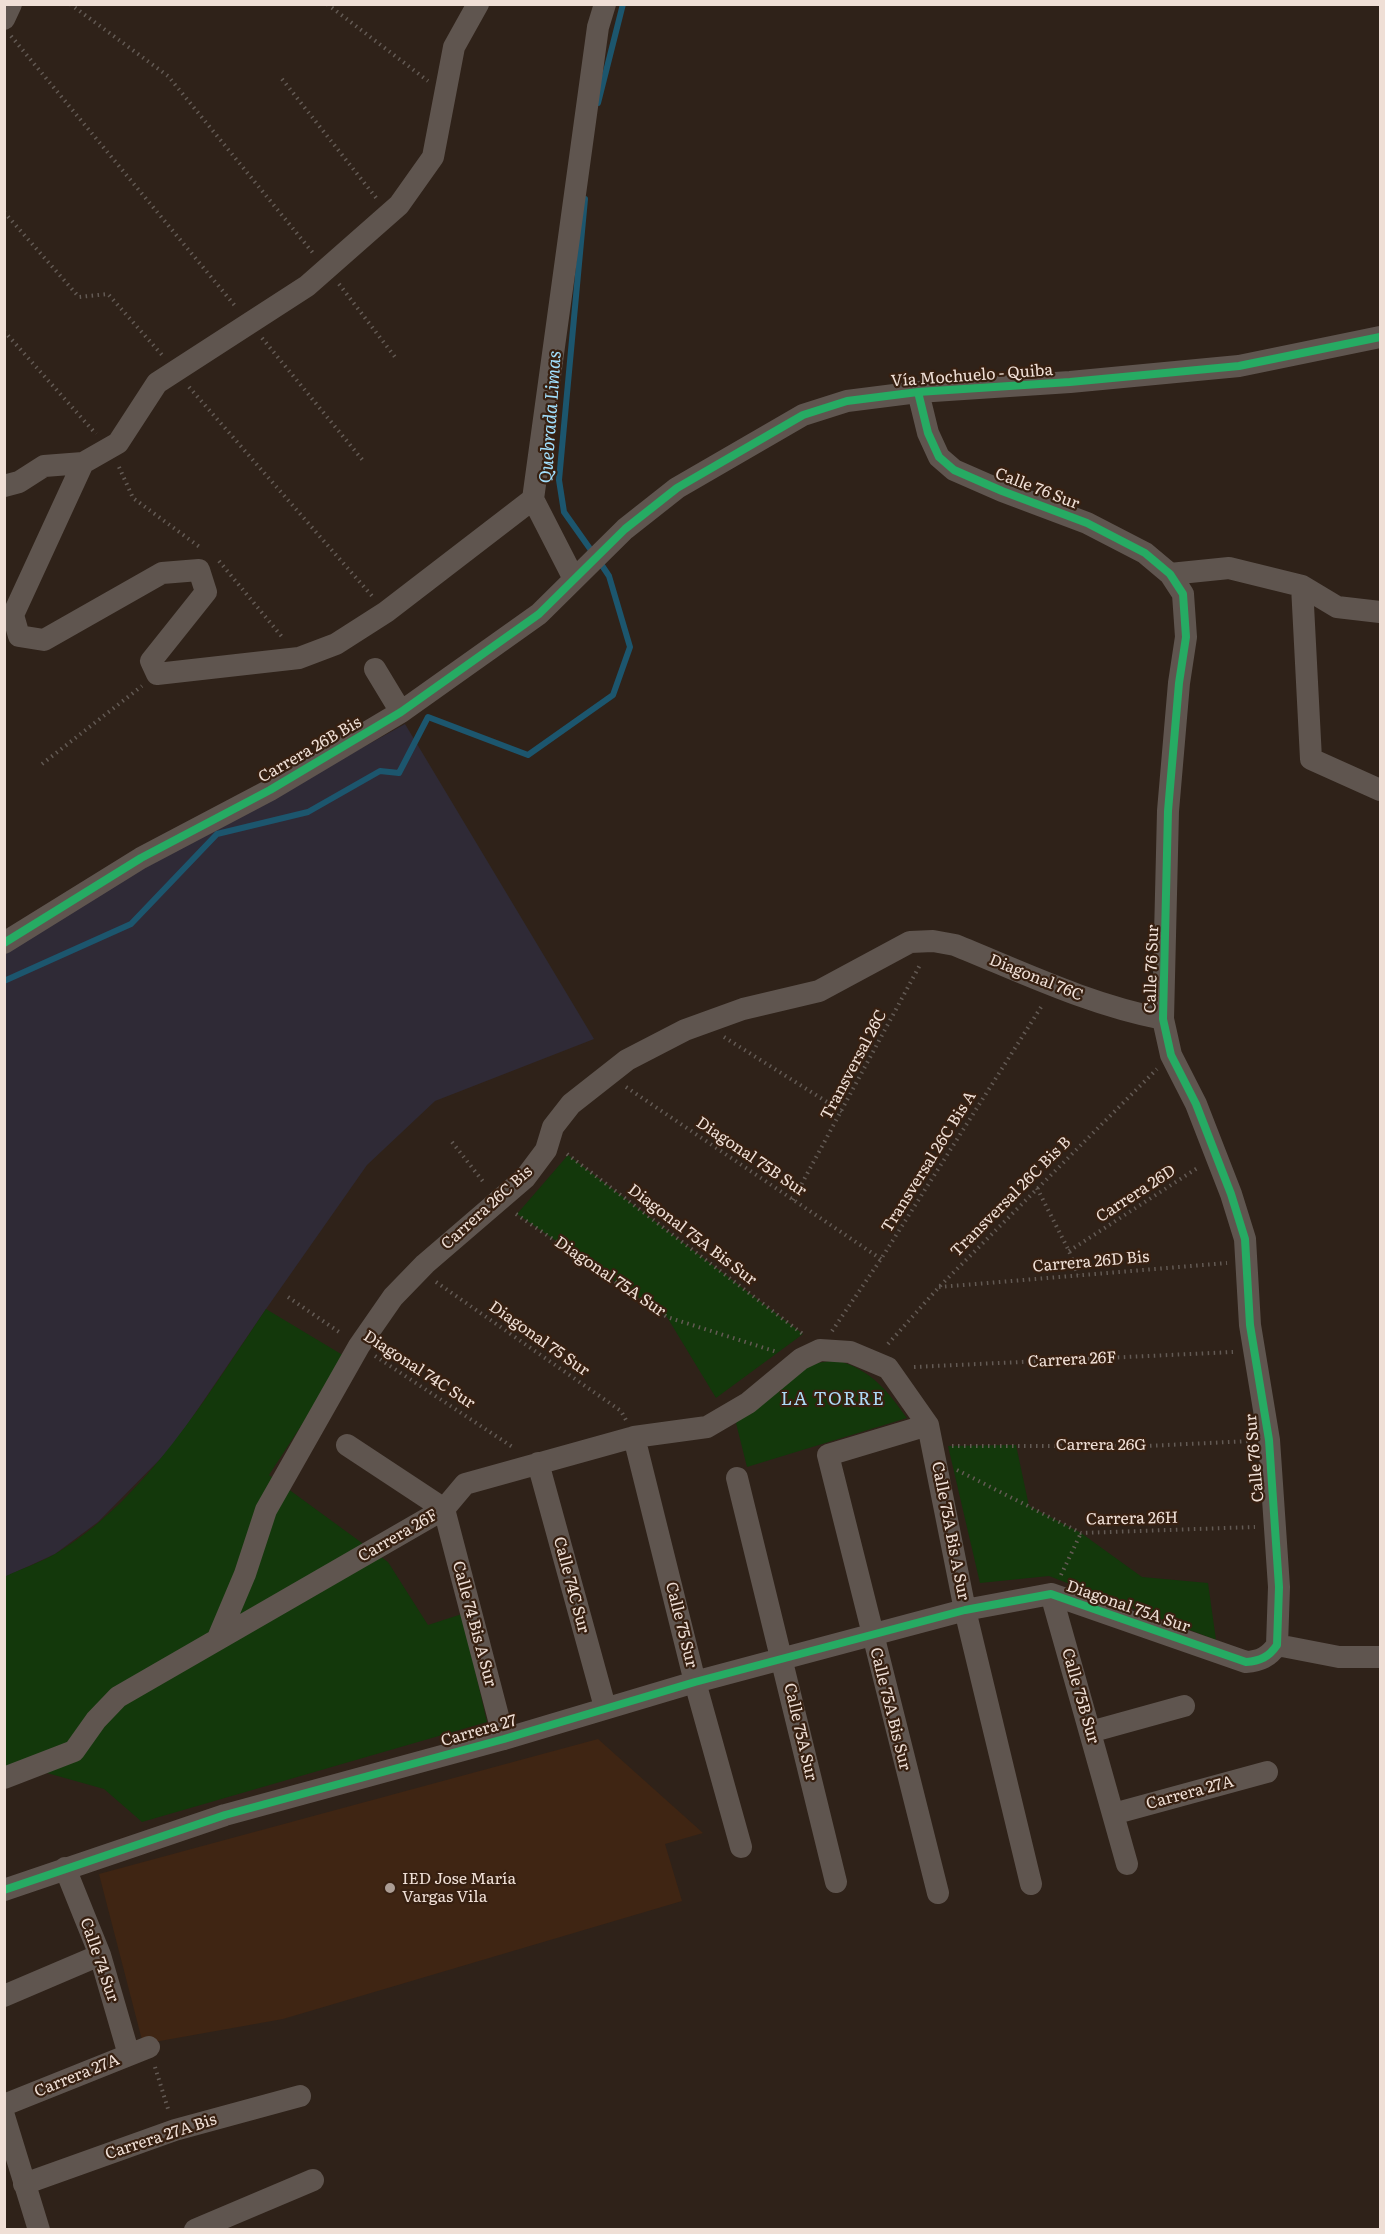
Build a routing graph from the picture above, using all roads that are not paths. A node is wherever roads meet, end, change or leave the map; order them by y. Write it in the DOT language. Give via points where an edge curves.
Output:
graph roads {
  1 [pos="11,4"];
  2 [pos="478,4"];
  3 [pos="605,4"];
  4 [pos="4,19"];
  5 [pos="1380,337"];
  6 [pos="918,392"];
  7 [pos="84,463"];
  8 [pos="4,486"];
  9 [pos="533,499"];
  10 [pos="605,547"];
  11 [pos="580,573"];
  12 [pos="1170,574"];
  13 [pos="1302,586"];
  14 [pos="1380,612"];
  15 [pos="375,669"];
  16 [pos="401,712"];
  17 [pos="1380,790"];
  18 [pos="910,942"];
  19 [pos="4,943"];
  20 [pos="1163,1019"];
  21 [pos="881,1364"];
  22 [pos="634,1437"];
  23 [pos="933,1443"];
  24 [pos="347,1445"];
  25 [pos="538,1463"];
  26 [pos="737,1478"];
  27 [pos="444,1509"];
  28 [pos="1051,1594"];
  29 [pos="965,1610"];
  30 [pos="872,1637"];
  31 [pos="218,1638"];
  32 [pos="1277,1645"];
  33 [pos="1380,1657"];
  34 [pos="783,1659"];
  35 [pos="695,1682"];
  36 [pos="1184,1706"];
  37 [pos="605,1707"];
  38 [pos="1090,1732"];
  39 [pos="504,1739"];
  40 [pos="1267,1772"];
  41 [pos="4,1778"];
  42 [pos="1113,1814"];
  43 [pos="741,1847"];
  44 [pos="1127,1864"];
  45 [pos="65,1868"];
  46 [pos="836,1882"];
  47 [pos="1031,1884"];
  48 [pos="4,1890"];
  49 [pos="938,1893"];
  50 [pos="100,1955"];
  51 [pos="4,1996"];
  52 [pos="139,2051"];
  53 [pos="300,2096"];
  54 [pos="4,2105"];
  55 [pos="4,2116"];
  56 [pos="313,2180"];
  57 [pos="24,2184"];
  58 [pos="39,2229"];
  59 [pos="195,2229"];
  1 -- 4 [label="street"];
  2 -- 7 [label="street" via="454,47 433,157 417,182 388,214 308,286 157,383 118,443"];
  3 -- 9 [label="street" via="595,51"];
  5 -- 6 [label="street, Vía Mochuelo - Quiba" via="1239,366"];
  6 -- 10 [label="street, Vía Mochuelo - Quiba" via="847,400 803,415 677,488"];
  6 -- 12 [label="street, Calle 76 Sur" via="928,433 939,457 954,470 1087,523 1145,553"];
  7 -- 8 [label="street" via="44,466 19,482"];
  7 -- 9 [label="street" via="13,615 19,636 44,640 162,573 199,570 206,592 152,661 157,674 299,658 336,644 386,612"];
  9 -- 11 [label="street"];
  10 -- 11 [label="street, Carrera 26B Bis"];
  11 -- 16 [label="street, Carrera 26B Bis" via="539,615"];
  12 -- 13 [label="street" via="1229,568"];
  12 -- 20 [label="street, Calle 76 Sur" via="1183,594 1186,637 1168,811"];
  13 -- 14 [label="street" via="1337,608"];
  13 -- 17 [label="street" via="1311,759"];
  15 -- 16 [label="street"];
  16 -- 19 [label="street, Carrera 26B Bis" via="270,790 141,858"];
  18 -- 20 [label="street, Diagonal 76C" via="955,945 1119,1010"];
  18 -- 31 [label="street, Carrera 26C Bis" via="819,991 743,1009 627,1060 571,1104 553,1127 546,1150 525,1178 419,1270 393,1297 359,1346 266,1510"];
  20 -- 32 [label="street, Calle 76 Sur" via="1171,1055 1196,1104 1245,1239 1250,1325 1269,1440 1279,1587"];
  21 -- 22 [label="street, Carrera 26F" via="850,1352 810,1354 748,1403 708,1427"];
  21 -- 23 [label="street, Calle 75A Bis A Sur"];
  22 -- 25 [label="street, Carrera 26F"];
  22 -- 35 [label="street, Calle 75 Sur"];
  23 -- 29 [label="street, Calle 75A Bis A Sur"];
  23 -- 30 [label="street, Calle 75A Bis Sur" via="828,1455"];
  24 -- 27 [label="street"];
  25 -- 27 [label="street, Carrera 26F" via="465,1484"];
  25 -- 37 [label="street, Calle 74C Sur"];
  26 -- 34 [label="street, Calle 75A Sur"];
  27 -- 31 [label="street, Carrera 26F"];
  27 -- 39 [label="street, Calle 74 Bis A Sur"];
  28 -- 29 [label="street, Diagonal 75A Sur"];
  28 -- 32 [label="street, Diagonal 75A Sur" via="1246,1662 1258,1661"];
  28 -- 38 [label="street, Calle 75B Sur"];
  29 -- 30 [label="street, Carrera 27"];
  29 -- 47 [label="street, Calle 75A Bis A Sur"];
  30 -- 34 [label="street, Carrera 27"];
  30 -- 49 [label="street, Calle 75A Bis Sur"];
  31 -- 41 [label="street, Carrera 26F" via="118,1697 74,1751"];
  32 -- 33 [label="street" via="1339,1657"];
  34 -- 35 [label="street, Carrera 27"];
  34 -- 46 [label="street, Calle 75A Sur"];
  35 -- 37 [label="street, Carrera 27"];
  35 -- 43 [label="street, Calle 75 Sur"];
  36 -- 38 [label="street"];
  37 -- 39 [label="street, Carrera 27"];
  38 -- 42 [label="street, Calle 75B Sur"];
  39 -- 45 [label="street, Carrera 27" via="225,1815"];
  40 -- 42 [label="street, Carrera 27A"];
  42 -- 44 [label="street, Calle 75B Sur"];
  45 -- 48 [label="street, Carrera 27"];
  45 -- 50 [label="street, Calle 74 Sur"];
  50 -- 51 [label="street"];
  50 -- 52 [label="street, Calle 74 Sur"];
  52 -- 54 [label="street, Carrera 27A"];
  53 -- 57 [label="street, Carrera 27A Bis" via="175,2130"];
  55 -- 57 [label="street"];
  56 -- 59 [label="street"];
  57 -- 58 [label="street"];
}
